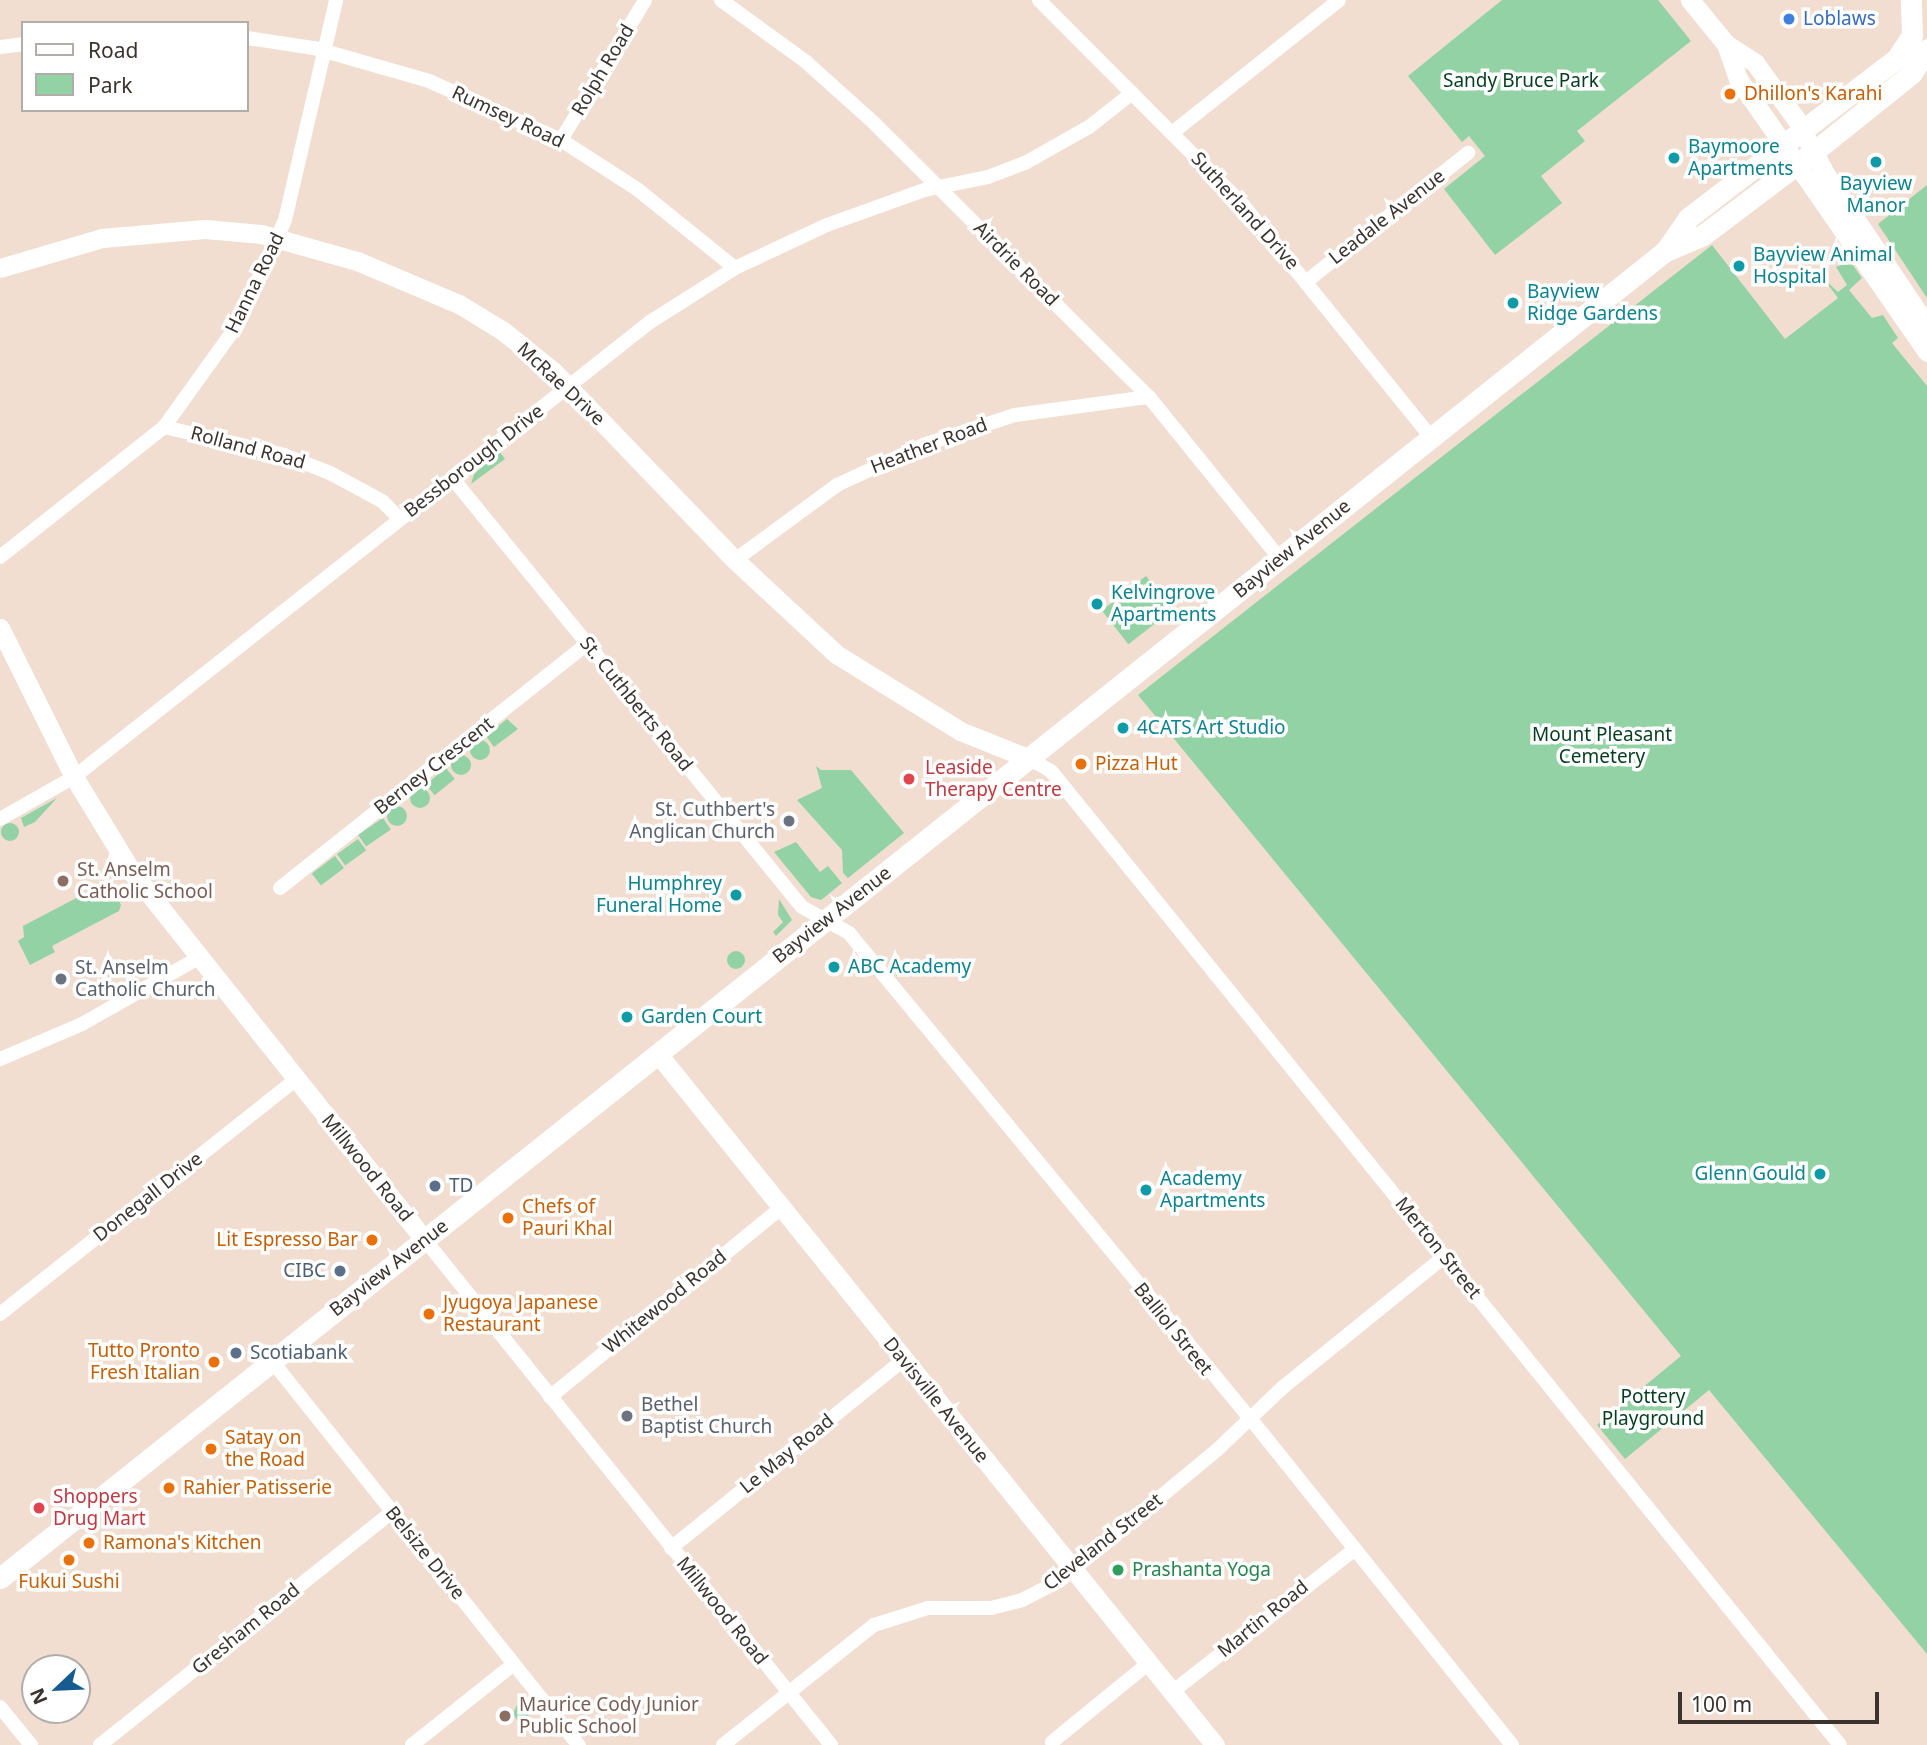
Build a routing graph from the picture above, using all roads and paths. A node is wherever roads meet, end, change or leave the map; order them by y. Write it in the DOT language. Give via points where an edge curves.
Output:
graph roads {
  1 [pos="335,0"];
  2 [pos="645,0"];
  3 [pos="721,0"];
  4 [pos="1040,0"];
  5 [pos="1339,0"];
  6 [pos="1690,0"];
  7 [pos="1910,0"];
  8 [pos="1921,21"];
  9 [pos="248,38"];
  10 [pos="21,44"];
  11 [pos="1726,44"];
  12 [pos="0,47"];
  13 [pos="324,51"];
  14 [pos="1920,54"];
  15 [pos="1132,93"];
  16 [pos="1803,130"];
  17 [pos="1172,133"];
  18 [pos="561,140"];
  19 [pos="1784,146"];
  20 [pos="1816,150"];
  21 [pos="1468,153"];
  22 [pos="1797,164"];
  23 [pos="940,188"];
  24 [pos="278,238"];
  25 [pos="1867,251"];
  26 [pos="1664,252"];
  27 [pos="0,268"];
  28 [pos="735,268"];
  29 [pos="1307,281"];
  30 [pos="1927,326"];
  31 [pos="1927,352"];
  32 [pos="568,386"];
  33 [pos="1149,397"];
  34 [pos="164,427"];
  35 [pos="1432,438"];
  36 [pos="453,479"];
  37 [pos="400,519"];
  38 [pos="0,556"];
  39 [pos="1280,559"];
  40 [pos="735,560"];
  41 [pos="0,628"];
  42 [pos="587,644"];
  43 [pos="1030,759"];
  44 [pos="74,777"];
  45 [pos="0,819"];
  46 [pos="280,888"];
  47 [pos="826,920"];
  48 [pos="198,958"];
  49 [pos="658,1054"];
  50 [pos="0,1059"];
  51 [pos="295,1080"];
  52 [pos="781,1208"];
  53 [pos="425,1240"];
  54 [pos="1444,1257"];
  55 [pos="0,1314"];
  56 [pos="903,1360"];
  57 [pos="272,1361"];
  58 [pos="550,1396"];
  59 [pos="1250,1419"];
  60 [pos="392,1512"];
  61 [pos="670,1548"];
  62 [pos="1355,1549"];
  63 [pos="1075,1569"];
  64 [pos="0,1578"];
  65 [pos="1149,1663"];
  66 [pos="514,1664"];
  67 [pos="789,1692"];
  68 [pos="1172,1692"];
  69 [pos="0,1707"];
  70 [pos="1052,1742"];
  71 [pos="30,1745"];
  72 [pos="100,1745"];
  73 [pos="412,1745"];
  74 [pos="579,1745"];
  75 [pos="723,1745"];
  76 [pos="831,1745"];
  77 [pos="1215,1745"];
  78 [pos="1512,1745"];
  79 [pos="1840,1745"];
  1 -- 13 [label="street, Hanna Road"];
  2 -- 18 [label="street, Rolph Road"];
  3 -- 23 [label="street, Airdrie Road" via="805,61"];
  4 -- 15 [label="street, Sutherland Drive"];
  5 -- 17 [label="street"];
  6 -- 11 [label="street"];
  7 -- 8 [label="main road"];
  8 -- 14 [label="main road"];
  9 -- 13 [label="street, Rumsey Road"];
  10 -- 12 [label="street"];
  11 -- 16 [label="street" via="1755,63"];
  11 -- 19 [label="street" via="1738,79"];
  13 -- 18 [label="street, Rumsey Road" via="429,81"];
  13 -- 24 [label="street, Hanna Road" via="306,139"];
  14 -- 16 [label="main road, Bayview Avenue"];
  14 -- 20 [label="main road, Bayview Avenue"];
  15 -- 17 [label="street, Sutherland Drive"];
  15 -- 23 [label="street, Bessborough Drive" via="1089,127 1025,163"];
  16 -- 19 [label="main road, Bayview Avenue"];
  16 -- 20 [label="street"];
  17 -- 29 [label="street, Sutherland Drive" via="1243,205"];
  18 -- 28 [label="street, Rumsey Road" via="637,189"];
  19 -- 22 [label="street"];
  19 -- 26 [label="main road, Bayview Avenue" via="1688,218"];
  20 -- 22 [label="main road, Bayview Avenue"];
  20 -- 25 [label="street"];
  21 -- 29 [label="street, Leadale Avenue"];
  22 -- 25 [label="street"];
  22 -- 26 [label="main road, Bayview Avenue" via="1703,235"];
  23 -- 28 [label="street, Bessborough Drive" via="827,225"];
  23 -- 33 [label="street, Airdrie Road"];
  24 -- 27 [label="street, McRae Drive" via="205,229 148,232 52,249"];
  24 -- 32 [label="street, McRae Drive" via="357,261 459,304 503,331"];
  24 -- 34 [label="street, Hanna Road" via="238,324"];
  25 -- 30 [label="street"];
  25 -- 31 [label="street"];
  26 -- 35 [label="main road, Bayview Avenue"];
  28 -- 32 [label="street, Bessborough Drive" via="650,322"];
  29 -- 35 [label="street, Sutherland Drive"];
  32 -- 36 [label="street, Bessborough Drive"];
  32 -- 40 [label="street, McRae Drive"];
  33 -- 39 [label="street, Airdrie Road"];
  33 -- 40 [label="street, Heather Road" via="1015,415 923,445 836,485"];
  34 -- 37 [label="street, Rolland Road" via="284,455 330,472 382,501"];
  34 -- 38 [label="street, Hanna Road"];
  35 -- 39 [label="main road, Bayview Avenue"];
  36 -- 37 [label="street, Bessborough Drive"];
  36 -- 42 [label="street, St. Cuthberts Road"];
  37 -- 44 [label="street, Bessborough Drive"];
  39 -- 43 [label="main road, Bayview Avenue"];
  40 -- 43 [label="street, McRae Drive" via="836,654 887,690 960,731"];
  41 -- 44 [label="street, Millwood Road"];
  42 -- 46 [label="street, Berney Crescent"];
  42 -- 47 [label="street, St. Cuthberts Road" via="802,907"];
  43 -- 47 [label="main road, Bayview Avenue"];
  43 -- 54 [label="street, Merton Street" via="1051,771"];
  44 -- 45 [label="street, Bessborough Drive"];
  44 -- 48 [label="street, Millwood Road" via="132,872"];
  47 -- 49 [label="main road, Bayview Avenue"];
  47 -- 59 [label="street, Balliol Street" via="849,933"];
  48 -- 50 [label="street" via="82,1024"];
  48 -- 51 [label="street, Millwood Road"];
  49 -- 52 [label="street, Davisville Avenue"];
  49 -- 53 [label="main road, Bayview Avenue"];
  51 -- 53 [label="street, Millwood Road"];
  51 -- 55 [label="street, Donegall Drive"];
  52 -- 56 [label="street, Davisville Avenue"];
  52 -- 58 [label="street, Whitewood Road"];
  53 -- 57 [label="main road, Bayview Avenue"];
  53 -- 58 [label="street, Millwood Road"];
  54 -- 59 [label="street, Cleveland Street"];
  54 -- 79 [label="street, Merton Street"];
  56 -- 61 [label="street, Le May Road"];
  56 -- 63 [label="street, Davisville Avenue"];
  57 -- 60 [label="street, Belsize Drive"];
  57 -- 64 [label="main road, Bayview Avenue"];
  58 -- 61 [label="street, Millwood Road"];
  59 -- 62 [label="street, Balliol Street"];
  59 -- 63 [label="street, Cleveland Street"];
  60 -- 66 [label="street, Belsize Drive"];
  60 -- 72 [label="street, Gresham Road"];
  61 -- 67 [label="street, Millwood Road"];
  62 -- 68 [label="street, Martin Road"];
  62 -- 78 [label="street, Balliol Street"];
  63 -- 65 [label="street, Davisville Avenue"];
  63 -- 67 [label="street, Cleveland Street" via="1022,1600 991,1608 928,1608 890,1618 857,1637"];
  65 -- 68 [label="street, Davisville Avenue"];
  65 -- 70 [label="street"];
  66 -- 73 [label="street"];
  66 -- 74 [label="street, Belsize Drive"];
  67 -- 75 [label="street, Cleveland Street"];
  67 -- 76 [label="street, Millwood Road"];
  68 -- 77 [label="street, Davisville Avenue"];
  69 -- 71 [label="street"];
}
